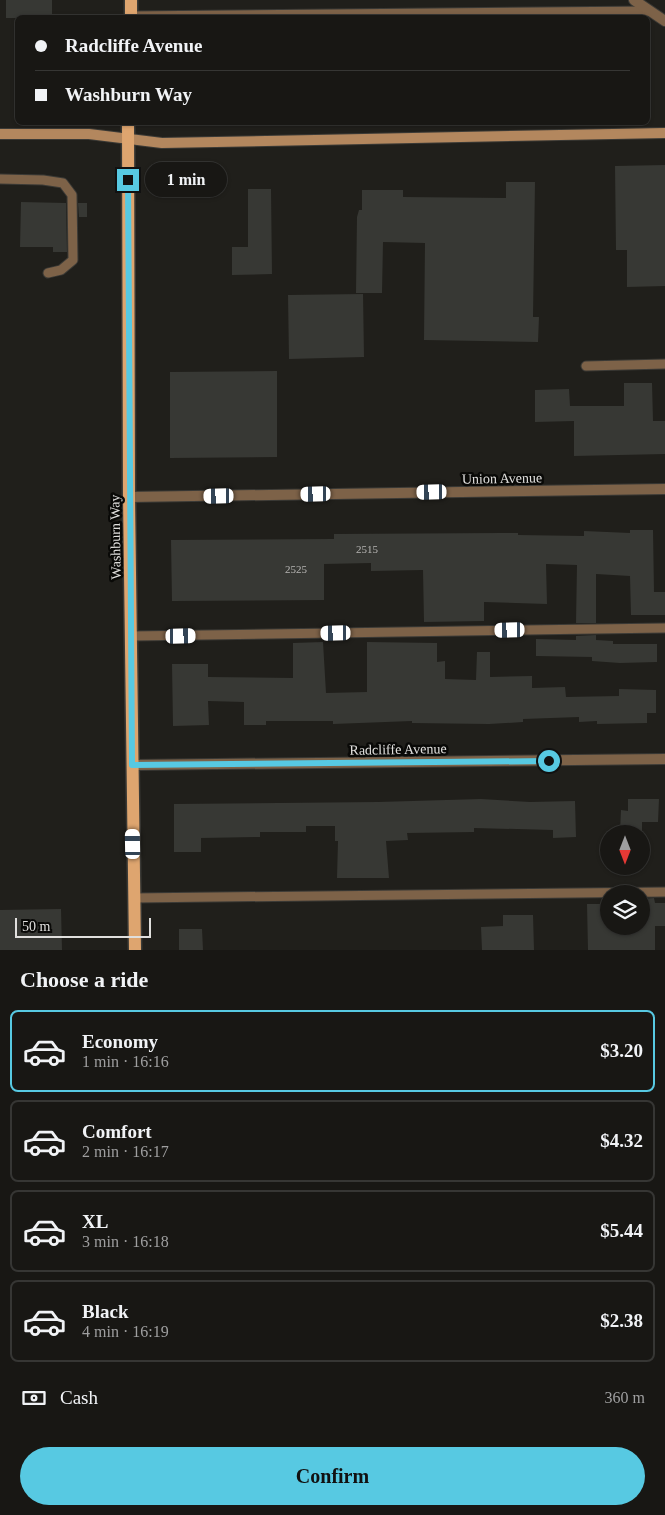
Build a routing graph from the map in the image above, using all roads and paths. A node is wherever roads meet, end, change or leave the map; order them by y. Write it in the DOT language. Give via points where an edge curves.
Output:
graph roads {
  1 [pos="130,0"];
  2 [pos="634,0"];
  3 [pos="650,11"];
  4 [pos="131,15"];
  5 [pos="235,15"];
  6 [pos="665,21"];
  7 [pos="128,125"];
  8 [pos="665,133"];
  9 [pos="0,134"];
  10 [pos="128,138"];
  11 [pos="0,179"];
  12 [pos="48,273"];
  13 [pos="665,364"];
  14 [pos="586,366"];
  15 [pos="665,489"];
  16 [pos="129,497"];
  17 [pos="665,628"];
  18 [pos="132,636"];
  19 [pos="665,759"];
  20 [pos="132,765"];
  21 [pos="665,892"];
  22 [pos="134,898"];
  23 [pos="135,950"];
  1 -- 4 [label="main road"];
  2 -- 3 [label="street"];
  3 -- 5 [label="lane"];
  3 -- 6 [label="street"];
  7 -- 10 [label="main road, Washburn Way"];
  8 -- 10 [label="main road" via="162,143"];
  9 -- 10 [label="main road" via="89,134"];
  10 -- 16 [label="main road, Washburn Way"];
  11 -- 12 [label="lane" via="63,183 72,195 73,260 61,270"];
  13 -- 14 [label="lane"];
  15 -- 16 [label="street, Union Avenue"];
  16 -- 18 [label="main road, Washburn Way"];
  17 -- 18 [label="lane"];
  18 -- 20 [label="main road, Washburn Way"];
  19 -- 20 [label="street, Radcliffe Avenue"];
  20 -- 22 [label="main road, Washburn Way"];
  21 -- 22 [label="lane"];
  22 -- 23 [label="main road, Washburn Way"];
}
